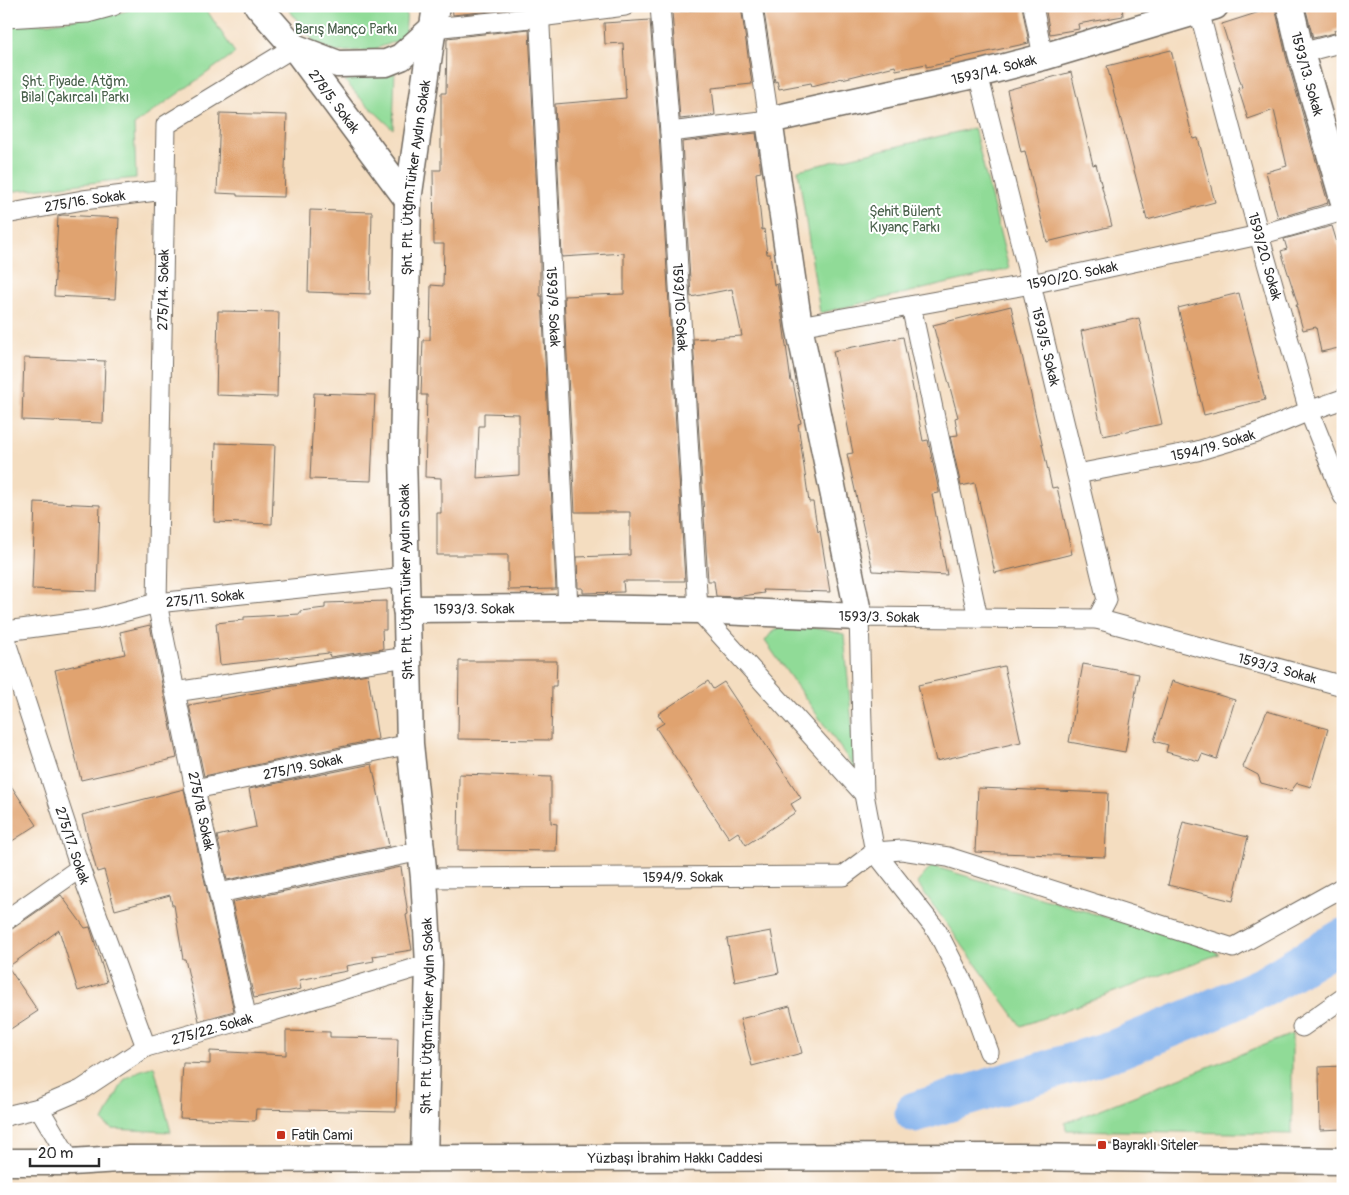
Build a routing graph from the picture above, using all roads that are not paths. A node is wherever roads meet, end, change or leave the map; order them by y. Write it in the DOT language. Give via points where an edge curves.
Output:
graph roads {
  1 [pos="113,6"];
  2 [pos="258,6"];
  3 [pos="626,6"];
  4 [pos="660,6"];
  5 [pos="752,6"];
  6 [pos="1033,6"];
  7 [pos="1290,6"];
  8 [pos="1207,9"];
  9 [pos="539,12"];
  10 [pos="1165,14"];
  11 [pos="434,17"];
  12 [pos="6,18"];
  13 [pos="1343,42"];
  14 [pos="294,47"];
  15 [pos="1301,53"];
  16 [pos="1044,57"];
  17 [pos="978,74"];
  18 [pos="769,120"];
  19 [pos="670,132"];
  20 [pos="165,190"];
  21 [pos="1343,199"];
  22 [pos="408,200"];
  23 [pos="1343,211"];
  24 [pos="6,214"];
  25 [pos="1259,235"];
  26 [pos="1031,284"];
  27 [pos="911,306"];
  28 [pos="798,326"];
  29 [pos="1343,400"];
  30 [pos="1309,411"];
  31 [pos="1077,474"];
  32 [pos="1343,496"];
  33 [pos="406,577"];
  34 [pos="157,603"];
  35 [pos="568,608"];
  36 [pos="406,609"];
  37 [pos="698,610"];
  38 [pos="859,617"];
  39 [pos="978,618"];
  40 [pos="1097,619"];
  41 [pos="6,631"];
  42 [pos="6,642"];
  43 [pos="407,657"];
  44 [pos="1343,686"];
  45 [pos="175,692"];
  46 [pos="410,744"];
  47 [pos="195,789"];
  48 [pos="864,794"];
  49 [pos="421,851"];
  50 [pos="875,852"];
  51 [pos="80,868"];
  52 [pos="424,878"];
  53 [pos="1343,887"];
  54 [pos="219,894"];
  55 [pos="6,920"];
  56 [pos="429,964"];
  57 [pos="1343,998"];
  58 [pos="246,1019"];
  59 [pos="1302,1027"];
  60 [pos="146,1047"];
  61 [pos="989,1052"];
  62 [pos="39,1108"];
  63 [pos="6,1116"];
  64 [pos="424,1158"];
  65 [pos="1343,1160"];
  66 [pos="6,1162"];
  67 [pos="71,1162"];
  1 -- 12 [label="street" via="87,13"];
  2 -- 14 [label="main road, 278/5. Sokak"];
  3 -- 9 [label="street"];
  4 -- 19 [label="street, 1593/10. Sokak"];
  5 -- 18 [label="street"];
  6 -- 16 [label="street"];
  7 -- 15 [label="main road, 1593/13. Sokak"];
  8 -- 10 [label="main road, 1593/14. Sokak"];
  8 -- 25 [label="street, 1593/20. Sokak"];
  9 -- 11 [label="street"];
  9 -- 35 [label="street, 1593/9. Sokak"];
  10 -- 16 [label="main road, 1593/14. Sokak"];
  11 -- 14 [label="main road" via="401,57 386,63 338,64"];
  11 -- 22 [label="main road, Şht. Plt. Ütğm.Türker Aydın Sokak"];
  13 -- 15 [label="street"];
  14 -- 20 [label="street, 275/14. Sokak" via="166,125"];
  14 -- 22 [label="main road, 278/5. Sokak"];
  15 -- 21 [label="main road, 1593/13. Sokak"];
  16 -- 17 [label="main road, 1593/14. Sokak"];
  17 -- 18 [label="main road, 1593/14. Sokak"];
  17 -- 26 [label="street, 1593/5. Sokak"];
  18 -- 19 [label="street"];
  18 -- 28 [label="main road"];
  19 -- 37 [label="street, 1593/10. Sokak"];
  20 -- 24 [label="street, 275/16. Sokak"];
  20 -- 34 [label="street, 275/14. Sokak"];
  22 -- 33 [label="main road, Şht. Plt. Ütğm.Türker Aydın Sokak" via="403,454"];
  23 -- 25 [label="street, 1590/20. Sokak"];
  25 -- 26 [label="street, 1590/20. Sokak"];
  25 -- 30 [label="street, 1593/20. Sokak"];
  26 -- 27 [label="street, 1590/20. Sokak"];
  26 -- 31 [label="street, 1593/5. Sokak"];
  27 -- 28 [label="street, 1590/20. Sokak"];
  27 -- 39 [label="street"];
  28 -- 38 [label="main road"];
  29 -- 30 [label="street, 1594/19. Sokak"];
  30 -- 31 [label="street, 1594/19. Sokak" via="1254,434 1197,451"];
  30 -- 32 [label="street, 1593/20. Sokak"];
  31 -- 40 [label="street, 1593/5. Sokak" via="1107,600"];
  33 -- 34 [label="street, 275/11. Sokak"];
  33 -- 36 [label="main road, Şht. Plt. Ütğm.Türker Aydın Sokak"];
  34 -- 41 [label="street, 275/11. Sokak" via="96,619"];
  34 -- 45 [label="street, 275/18. Sokak"];
  35 -- 36 [label="main road, 1593/3. Sokak"];
  35 -- 37 [label="main road, 1593/3. Sokak"];
  36 -- 43 [label="main road, Şht. Plt. Ütğm.Türker Aydın Sokak"];
  37 -- 38 [label="main road, 1593/3. Sokak"];
  37 -- 48 [label="street"];
  38 -- 39 [label="street, 1593/3. Sokak"];
  38 -- 48 [label="street"];
  39 -- 40 [label="street, 1593/3. Sokak"];
  40 -- 44 [label="street, 1593/3. Sokak"];
  42 -- 51 [label="street, 275/17. Sokak"];
  43 -- 45 [label="street"];
  43 -- 46 [label="main road, Şht. Plt. Ütğm.Türker Aydın Sokak"];
  45 -- 47 [label="street, 275/18. Sokak"];
  46 -- 47 [label="street, 275/19. Sokak"];
  46 -- 49 [label="main road, Şht. Plt. Ütğm.Türker Aydın Sokak"];
  47 -- 54 [label="street, 275/18. Sokak"];
  48 -- 50 [label="street"];
  49 -- 52 [label="main road, Şht. Plt. Ütğm.Türker Aydın Sokak"];
  49 -- 54 [label="street"];
  50 -- 52 [label="street, 1594/9. Sokak" via="843,876"];
  50 -- 53 [label="street" via="902,850 948,857 1233,948"];
  50 -- 61 [label="street" via="936,931 965,986"];
  51 -- 55 [label="street"];
  51 -- 60 [label="street, 275/17. Sokak"];
  52 -- 56 [label="main road, Şht. Plt. Ütğm.Türker Aydın Sokak"];
  54 -- 58 [label="street, 275/18. Sokak"];
  56 -- 58 [label="street, 275/22. Sokak"];
  56 -- 64 [label="main road, Şht. Plt. Ütğm.Türker Aydın Sokak"];
  57 -- 59 [label="street"];
  58 -- 60 [label="street, 275/22. Sokak"];
  60 -- 62 [label="street, 275/22. Sokak" via="81,1090"];
  62 -- 63 [label="street, 275/22. Sokak"];
  62 -- 67 [label="street"];
  64 -- 65 [label="main road, Yüzbaşı İbrahim Hakkı Caddesi"];
  64 -- 67 [label="main road, Yüzbaşı İbrahim Hakkı Caddesi"];
  66 -- 67 [label="main road, Yüzbaşı İbrahim Hakkı Caddesi"];
}
